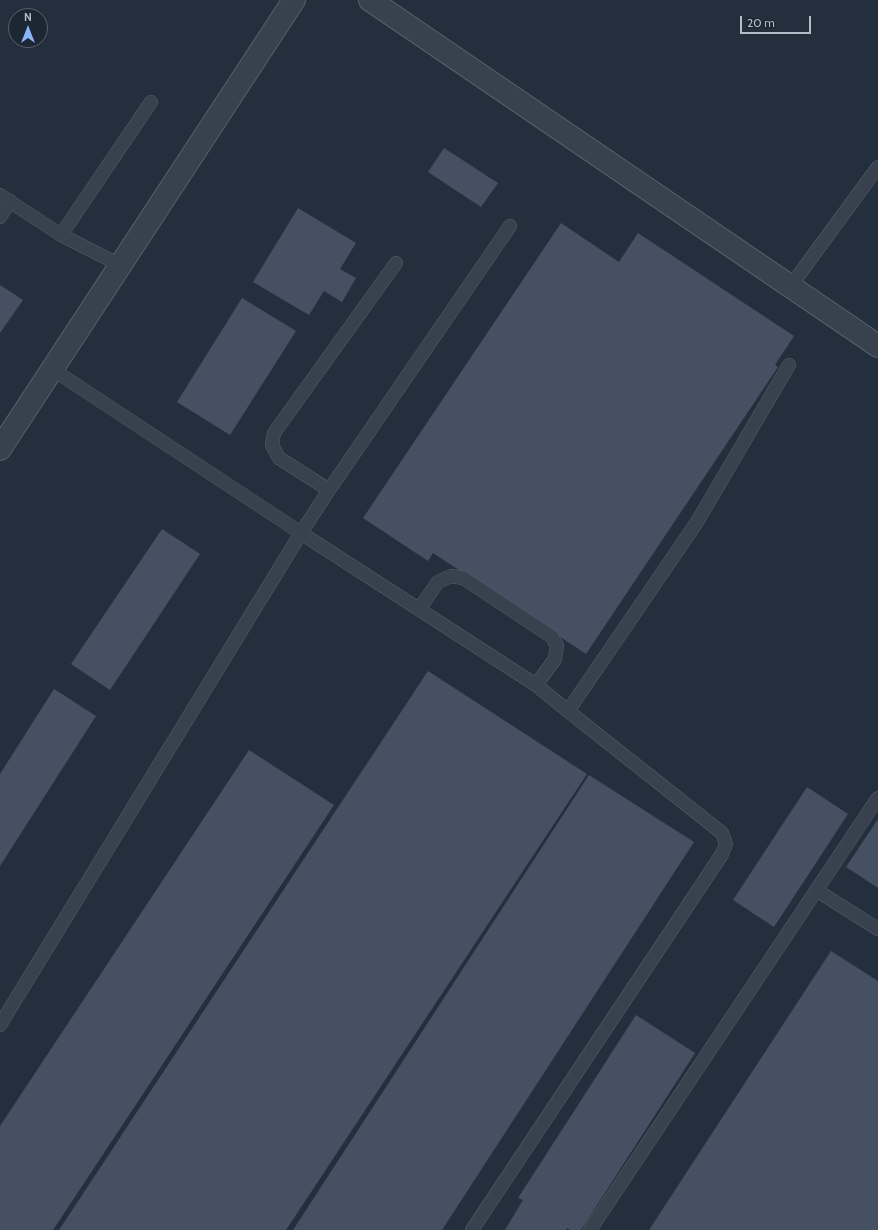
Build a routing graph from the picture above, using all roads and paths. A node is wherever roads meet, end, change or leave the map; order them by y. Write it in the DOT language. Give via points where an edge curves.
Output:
graph roads {
  1 [pos="294,0"];
  2 [pos="370,0"];
  3 [pos="151,102"];
  4 [pos="878,167"];
  5 [pos="5,198"];
  6 [pos="0,216"];
  7 [pos="510,226"];
  8 [pos="61,235"];
  9 [pos="396,263"];
  10 [pos="120,265"];
  11 [pos="790,287"];
  12 [pos="878,346"];
  13 [pos="789,365"];
  14 [pos="52,369"];
  15 [pos="0,449"];
  16 [pos="329,490"];
  17 [pos="301,533"];
  18 [pos="419,609"];
  19 [pos="536,685"];
  20 [pos="568,711"];
  21 [pos="878,798"];
  22 [pos="816,890"];
  23 [pos="878,929"];
  24 [pos="0,1025"];
  25 [pos="472,1230"];
  26 [pos="590,1230"];
  1 -- 10 [label="street"];
  2 -- 11 [label="street"];
  3 -- 8 [label="lane"];
  4 -- 11 [label="lane"];
  5 -- 6 [label="lane"];
  5 -- 8 [label="lane"];
  7 -- 16 [label="lane"];
  8 -- 10 [label="lane"];
  9 -- 16 [label="lane" via="274,433 272,445 279,458"];
  10 -- 14 [label="street"];
  11 -- 12 [label="street"];
  13 -- 20 [label="lane" via="697,522"];
  14 -- 15 [label="street"];
  14 -- 17 [label="lane"];
  16 -- 17 [label="lane"];
  17 -- 18 [label="lane"];
  17 -- 24 [label="lane"];
  18 -- 19 [label="lane"];
  18 -- 19 [label="lane" via="438,582 451,576 463,578 552,637 557,646 555,659"];
  19 -- 20 [label="lane"];
  20 -- 25 [label="lane" via="722,833 726,844 722,854"];
  21 -- 22 [label="lane"];
  22 -- 23 [label="lane"];
  22 -- 26 [label="lane"];
}
